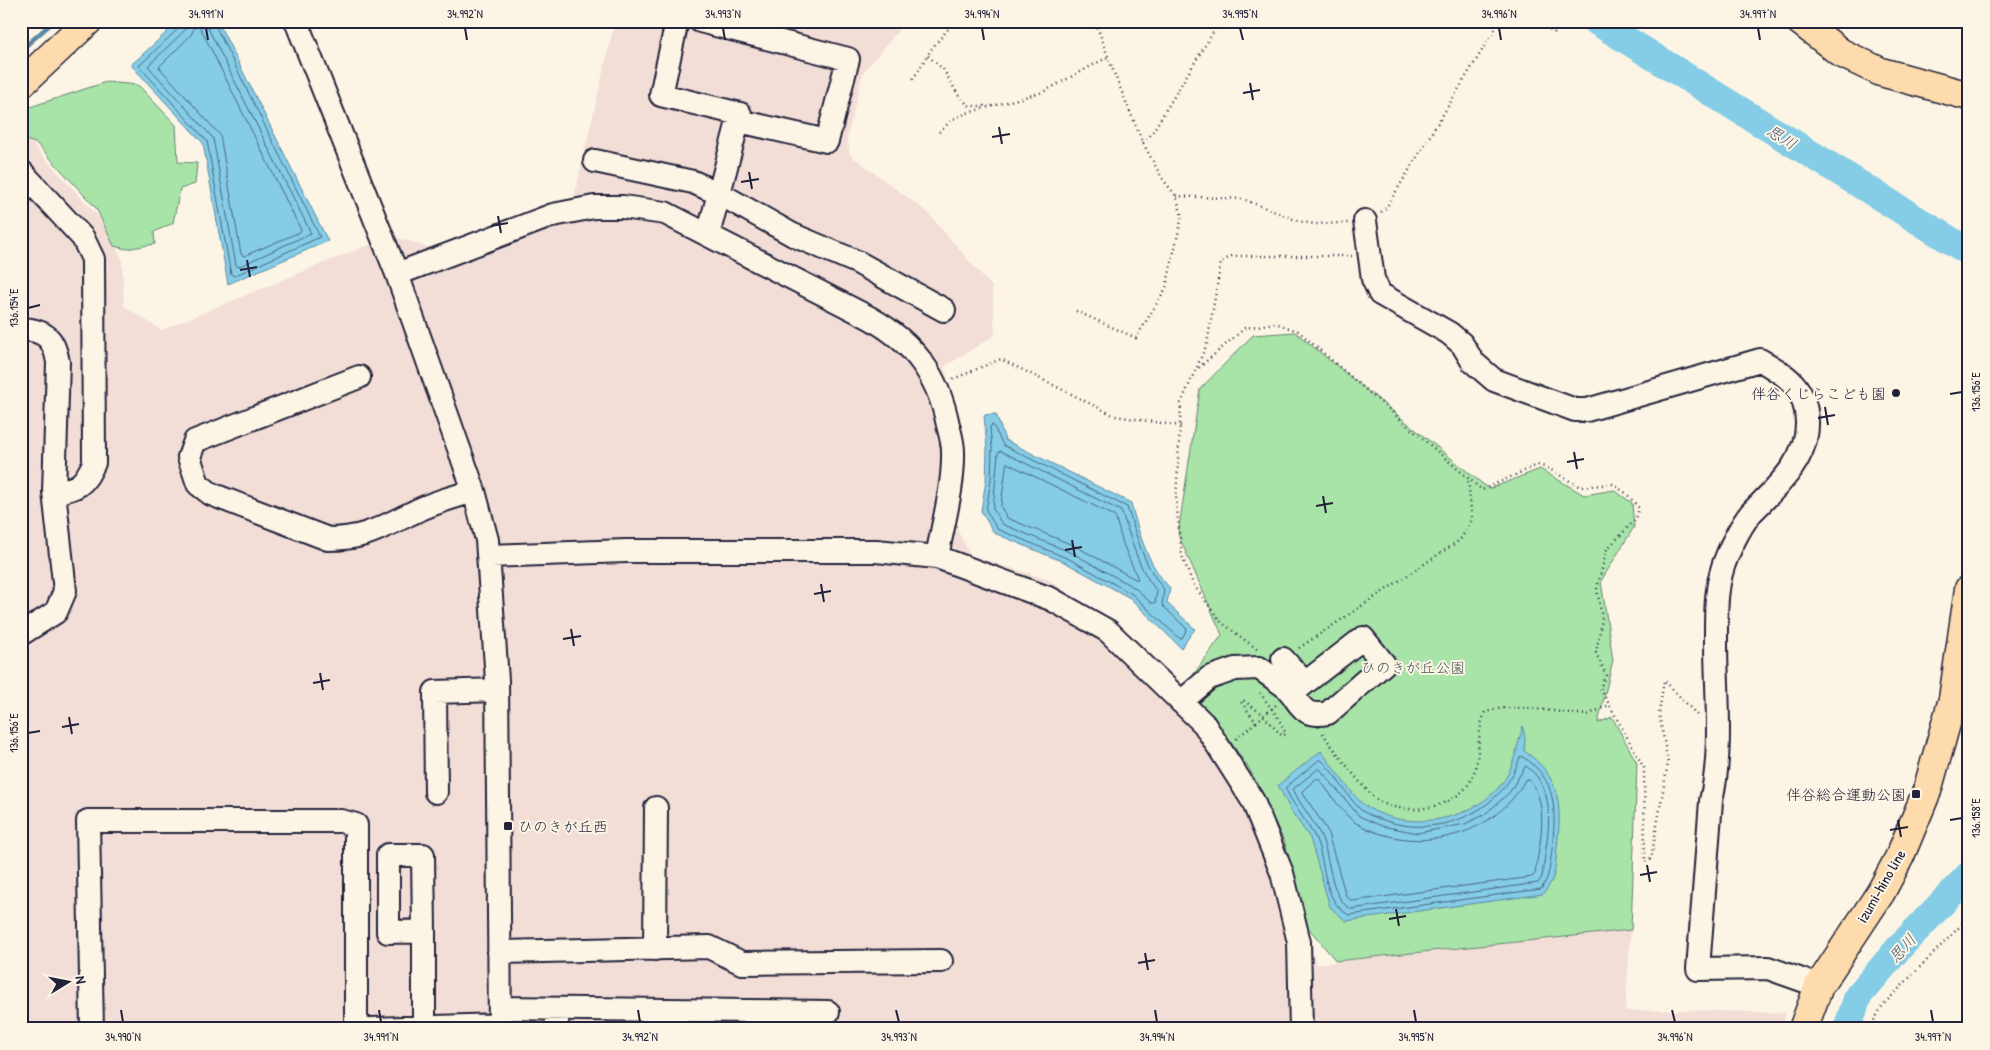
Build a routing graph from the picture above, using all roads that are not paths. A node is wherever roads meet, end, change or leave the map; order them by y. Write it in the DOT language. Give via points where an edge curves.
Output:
graph roads {
  1 [pos="88,21"];
  2 [pos="296,21"];
  3 [pos="677,21"];
  4 [pos="700,21"];
  5 [pos="1800,21"];
  6 [pos="21,84"];
  7 [pos="1969,96"];
  8 [pos="739,121"];
  9 [pos="595,161"];
  10 [pos="21,171"];
  11 [pos="720,194"];
  12 [pos="1365,221"];
  13 [pos="708,235"];
  14 [pos="397,274"];
  15 [pos="944,310"];
  16 [pos="21,329"];
  17 [pos="359,377"];
  18 [pos="474,491"];
  19 [pos="54,492"];
  20 [pos="489,556"];
  21 [pos="937,557"];
  22 [pos="1969,589"];
  23 [pos="21,634"];
  24 [pos="1283,659"];
  25 [pos="497,690"];
  26 [pos="1961,699"];
  27 [pos="1181,702"];
  28 [pos="436,792"];
  29 [pos="656,808"];
  30 [pos="424,931"];
  31 [pos="656,949"];
  32 [pos="499,952"];
  33 [pos="941,961"];
  34 [pos="1819,986"];
  35 [pos="828,1012"];
  36 [pos="557,1019"];
  37 [pos="500,1021"];
  38 [pos="424,1027"];
  39 [pos="92,1029"];
  40 [pos="356,1029"];
  41 [pos="371,1029"];
  42 [pos="1301,1029"];
  43 [pos="1803,1029"];
  1 -- 6 [label="main road"];
  2 -- 14 [label="street"];
  3 -- 8 [label="street" via="660,95 740,114"];
  4 -- 8 [label="street" via="848,59 827,141"];
  5 -- 7 [label="main road" via="1840,53 1881,72"];
  8 -- 11 [label="street"];
  9 -- 11 [label="street" via="693,182"];
  10 -- 19 [label="street" via="83,238 93,258 94,463 87,477 75,489"];
  11 -- 13 [label="street"];
  11 -- 15 [label="street" via="793,235 857,262"];
  12 -- 34 [label="street" via="1373,279 1380,294 1450,333 1462,344 1473,362 1494,380 1575,410 1603,408 1760,360 1793,381 1801,392 1807,423 1801,455 1771,495 1750,515 1727,555 1718,583 1717,775 1711,801 1698,968 1768,968"];
  13 -- 14 [label="street" via="665,214 623,207 594,207 553,215"];
  13 -- 21 [label="street" via="889,329 924,363 944,404 953,451"];
  14 -- 18 [label="street"];
  16 -- 19 [label="street" via="46,335 55,346 58,362"];
  17 -- 18 [label="street" via="195,441 189,457 198,484 211,494 328,539 370,534 441,500"];
  18 -- 20 [label="street"];
  19 -- 23 [label="street" via="65,591 56,612"];
  20 -- 21 [label="street" via="626,551 866,551"];
  20 -- 25 [label="street"];
  21 -- 27 [label="street" via="1051,599 1108,632"];
  22 -- 26 [label="main road, izumi-hino line"];
  24 -- 27 [label="street" via="1293,692 1259,668 1235,669 1209,678"];
  25 -- 28 [label="street" via="435,692"];
  25 -- 32 [label="street"];
  26 -- 34 [label="main road, izumi-hino line" via="1900,856 1881,892"];
  27 -- 42 [label="street" via="1204,724 1253,801 1282,874 1299,942"];
  29 -- 31 [label="street"];
  30 -- 38 [label="street"];
  31 -- 32 [label="street"];
  31 -- 33 [label="street" via="709,947 742,963"];
  32 -- 37 [label="street"];
  34 -- 43 [label="main road, izumi-hino line"];
  35 -- 36 [label="street"];
  36 -- 37 [label="street"];
  37 -- 38 [label="street"];
  38 -- 41 [label="street"];
  39 -- 40 [label="street" via="88,821 341,821 356,825"];
}
